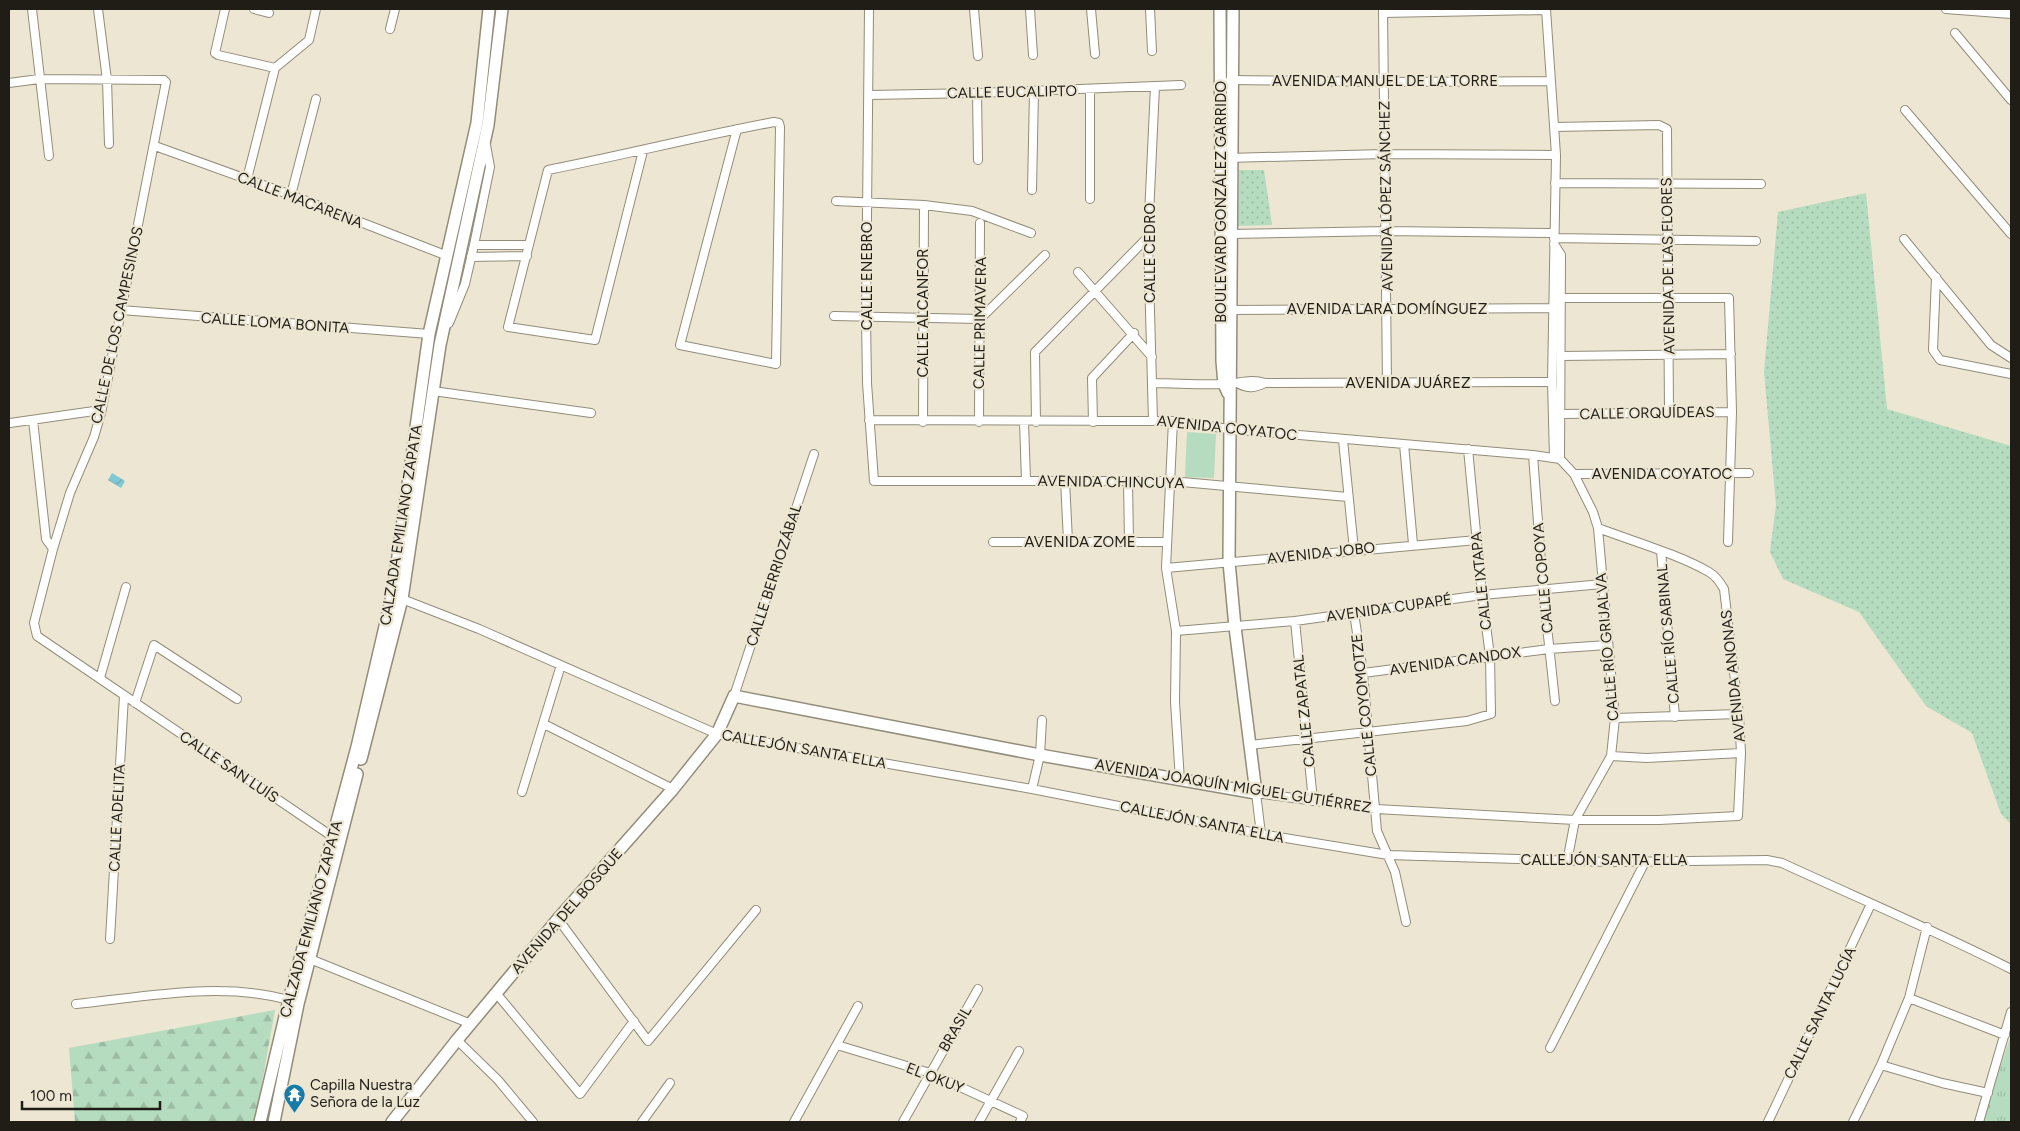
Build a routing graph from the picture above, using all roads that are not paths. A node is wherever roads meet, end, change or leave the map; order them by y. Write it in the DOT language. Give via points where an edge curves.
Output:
graph roads {
  1 [pos="32,9"];
  2 [pos="98,9"];
  3 [pos="225,9"];
  4 [pos="254,9"];
  5 [pos="316,9"];
  6 [pos="395,9"];
  7 [pos="490,9"];
  8 [pos="502,9"];
  9 [pos="869,9"];
  10 [pos="974,9"];
  11 [pos="1030,9"];
  12 [pos="1092,9"];
  13 [pos="1150,9"];
  14 [pos="1220,9"];
  15 [pos="1232,9"];
  16 [pos="1546,9"];
  17 [pos="1946,9"];
  18 [pos="1383,11"];
  19 [pos="269,13"];
  20 [pos="2011,14"];
  21 [pos="390,29"];
  22 [pos="1955,33"];
  23 [pos="1152,51"];
  24 [pos="1033,54"];
  25 [pos="1095,54"];
  26 [pos="978,56"];
  27 [pos="275,68"];
  28 [pos="39,79"];
  29 [pos="108,80"];
  30 [pos="1220,80"];
  31 [pos="1232,80"];
  32 [pos="1550,81"];
  33 [pos="1385,82"];
  34 [pos="9,83"];
  35 [pos="1181,85"];
  36 [pos="1155,86"];
  37 [pos="1090,90"];
  38 [pos="1034,91"];
  39 [pos="977,93"];
  40 [pos="869,94"];
  41 [pos="316,99"];
  42 [pos="2011,100"];
  43 [pos="1904,110"];
  44 [pos="1554,128"];
  45 [pos="737,129"];
  46 [pos="485,138"];
  47 [pos="109,144"];
  48 [pos="155,146"];
  49 [pos="643,151"];
  50 [pos="1384,154"];
  51 [pos="1556,155"];
  52 [pos="49,156"];
  53 [pos="1226,158"];
  54 [pos="978,160"];
  55 [pos="247,179"];
  56 [pos="1555,182"];
  57 [pos="1667,184"];
  58 [pos="1761,184"];
  59 [pos="1032,190"];
  60 [pos="291,195"];
  61 [pos="1090,199"];
  62 [pos="836,201"];
  63 [pos="868,201"];
  64 [pos="924,205"];
  65 [pos="980,223"];
  66 [pos="1386,231"];
  67 [pos="1031,233"];
  68 [pos="1227,234"];
  69 [pos="2011,234"];
  70 [pos="1148,237"];
  71 [pos="1554,239"];
  72 [pos="1904,239"];
  73 [pos="1669,240"];
  74 [pos="1756,241"];
  75 [pos="474,245"];
  76 [pos="529,245"];
  77 [pos="1045,255"];
  78 [pos="445,256"];
  79 [pos="526,256"];
  80 [pos="471,257"];
  81 [pos="1078,272"];
  82 [pos="1936,278"];
  83 [pos="1095,290"];
  84 [pos="1561,298"];
  85 [pos="1669,298"];
  86 [pos="1387,308"];
  87 [pos="1553,308"];
  88 [pos="121,310"];
  89 [pos="1227,310"];
  90 [pos="834,316"];
  91 [pos="866,318"];
  92 [pos="923,319"];
  93 [pos="980,319"];
  94 [pos="1134,333"];
  95 [pos="429,334"];
  96 [pos="440,345"];
  97 [pos="1669,354"];
  98 [pos="1731,354"];
  99 [pos="1561,356"];
  100 [pos="1152,357"];
  101 [pos="2011,358"];
  102 [pos="2011,374"];
  103 [pos="1552,382"];
  104 [pos="1152,383"];
  105 [pos="1387,383"];
  106 [pos="1231,387"];
  107 [pos="433,391"];
  108 [pos="1669,412"];
  109 [pos="1732,412"];
  110 [pos="100,413"];
  111 [pos="590,413"];
  112 [pos="1562,414"];
  113 [pos="32,420"];
  114 [pos="870,420"];
  115 [pos="1153,421"];
  116 [pos="1174,421"];
  117 [pos="923,422"];
  118 [pos="979,422"];
  119 [pos="1024,422"];
  120 [pos="1036,422"];
  121 [pos="1093,422"];
  122 [pos="10,423"];
  123 [pos="1229,429"];
  124 [pos="1344,440"];
  125 [pos="1404,444"];
  126 [pos="1468,449"];
  127 [pos="814,454"];
  128 [pos="1533,455"];
  129 [pos="1557,459"];
  130 [pos="1574,474"];
  131 [pos="1732,474"];
  132 [pos="1749,474"];
  133 [pos="1026,480"];
  134 [pos="1065,480"];
  135 [pos="874,481"];
  136 [pos="1128,481"];
  137 [pos="1171,482"];
  138 [pos="1230,486"];
  139 [pos="1348,497"];
  140 [pos="1598,528"];
  141 [pos="1477,540"];
  142 [pos="1068,541"];
  143 [pos="992,542"];
  144 [pos="1129,542"];
  145 [pos="1167,542"];
  146 [pos="1728,542"];
  147 [pos="1413,544"];
  148 [pos="52,549"];
  149 [pos="1354,550"];
  150 [pos="1661,551"];
  151 [pos="1229,562"];
  152 [pos="1166,568"];
  153 [pos="1602,584"];
  154 [pos="126,587"];
  155 [pos="1544,589"];
  156 [pos="1482,595"];
  157 [pos="402,599"];
  158 [pos="1354,613"];
  159 [pos="1295,621"];
  160 [pos="1235,627"];
  161 [pos="1176,631"];
  162 [pos="389,636"];
  163 [pos="1607,645"];
  164 [pos="1549,649"];
  165 [pos="1490,656"];
  166 [pos="561,665"];
  167 [pos="1363,674"];
  168 [pos="100,678"];
  169 [pos="124,696"];
  170 [pos="734,696"];
  171 [pos="237,699"];
  172 [pos="1555,701"];
  173 [pos="135,703"];
  174 [pos="1739,714"];
  175 [pos="1675,717"];
  176 [pos="1615,718"];
  177 [pos="1042,720"];
  178 [pos="544,724"];
  179 [pos="1368,733"];
  180 [pos="717,734"];
  181 [pos="1308,740"];
  182 [pos="1250,746"];
  183 [pos="1741,752"];
  184 [pos="1040,755"];
  185 [pos="1611,756"];
  186 [pos="1180,781"];
  187 [pos="673,789"];
  188 [pos="1032,789"];
  189 [pos="522,792"];
  190 [pos="1256,793"];
  191 [pos="1313,801"];
  192 [pos="1376,809"];
  193 [pos="1738,816"];
  194 [pos="1575,820"];
  195 [pos="1261,834"];
  196 [pos="333,837"];
  197 [pos="1388,855"];
  198 [pos="331,860"];
  199 [pos="1567,862"];
  200 [pos="1645,862"];
  201 [pos="1871,904"];
  202 [pos="756,910"];
  203 [pos="558,919"];
  204 [pos="1406,922"];
  205 [pos="1928,927"];
  206 [pos="110,939"];
  207 [pos="310,959"];
  208 [pos="2011,969"];
  209 [pos="978,989"];
  210 [pos="496,993"];
  211 [pos="1909,998"];
  212 [pos="289,1000"];
  213 [pos="76,1004"];
  214 [pos="858,1006"];
  215 [pos="2011,1012"];
  216 [pos="634,1021"];
  217 [pos="471,1024"];
  218 [pos="2004,1035"];
  219 [pos="457,1040"];
  220 [pos="837,1045"];
  221 [pos="1550,1048"];
  222 [pos="1019,1051"];
  223 [pos="1881,1064"];
  224 [pos="930,1073"];
  225 [pos="670,1083"];
  226 [pos="1988,1093"];
  227 [pos="992,1101"];
  228 [pos="260,1122"];
  229 [pos="274,1122"];
  230 [pos="392,1122"];
  231 [pos="533,1122"];
  232 [pos="642,1122"];
  233 [pos="794,1122"];
  234 [pos="903,1122"];
  235 [pos="979,1122"];
  236 [pos="1020,1122"];
  237 [pos="1768,1122"];
  238 [pos="1853,1122"];
  239 [pos="1979,1122"];
  1 -- 28 [label="street"];
  2 -- 29 [label="street"];
  3 -- 27 [label="street" via="215,53"];
  4 -- 19 [label="street"];
  5 -- 27 [label="street" via="309,40"];
  6 -- 21 [label="street"];
  7 -- 78 [label="main road, CALZADA EMILIANO ZAPATA" via="477,123"];
  8 -- 46 [label="main road, CALZADA EMILIANO ZAPATA"];
  9 -- 40 [label="street, CALLE ENEBRO"];
  10 -- 26 [label="street"];
  11 -- 24 [label="street"];
  12 -- 25 [label="street"];
  13 -- 23 [label="street"];
  14 -- 30 [label="main road, BOULEVARD GONZÁLEZ GARRIDO"];
  15 -- 31 [label="main road, BOULEVARD GONZÁLEZ GARRIDO"];
  16 -- 18 [label="street"];
  16 -- 32 [label="street"];
  17 -- 20 [label="street"];
  18 -- 33 [label="street, AVENIDA LÓPEZ SÁNCHEZ"];
  22 -- 42 [label="street"];
  27 -- 55 [label="street"];
  28 -- 29 [label="street"];
  28 -- 34 [label="street"];
  28 -- 52 [label="street"];
  29 -- 47 [label="street"];
  29 -- 48 [label="street, CALLE DE LOS CAMPESINOS" via="166,81"];
  30 -- 31 [label="street, AVENIDA MANUEL DE LA TORRE"];
  30 -- 53 [label="main road, BOULEVARD GONZÁLEZ GARRIDO"];
  31 -- 33 [label="street, AVENIDA MANUEL DE LA TORRE"];
  31 -- 53 [label="main road, BOULEVARD GONZÁLEZ GARRIDO"];
  32 -- 33 [label="street, AVENIDA MANUEL DE LA TORRE"];
  32 -- 44 [label="street"];
  33 -- 50 [label="street, AVENIDA LÓPEZ SÁNCHEZ"];
  35 -- 36 [label="street, CALLE EUCALIPTO"];
  36 -- 37 [label="street, CALLE EUCALIPTO"];
  36 -- 70 [label="street, CALLE CEDRO"];
  37 -- 38 [label="street, CALLE EUCALIPTO"];
  37 -- 61 [label="street"];
  38 -- 39 [label="street, CALLE EUCALIPTO"];
  38 -- 59 [label="street"];
  39 -- 40 [label="street, CALLE EUCALIPTO"];
  39 -- 54 [label="street"];
  40 -- 63 [label="street, CALLE ENEBRO"];
  41 -- 60 [label="street"];
  43 -- 69 [label="street"];
  44 -- 51 [label="street"];
  44 -- 57 [label="street, AVENIDA DE LAS FLORES" via="1660,125 1667,129"];
  45 -- 45 [label="street" via="774,122 780,127 776,364 680,345"];
  45 -- 49 [label="street"];
  46 -- 75 [label="street" via="490,167"];
  46 -- 96 [label="main road, CALZADA EMILIANO ZAPATA"];
  48 -- 55 [label="street, CALLE MACARENA"];
  48 -- 88 [label="street, CALLE DE LOS CAMPESINOS"];
  49 -- 76 [label="street" via="548,170"];
  49 -- 79 [label="street" via="595,340 508,327"];
  50 -- 51 [label="street"];
  50 -- 53 [label="street"];
  50 -- 66 [label="street, AVENIDA LÓPEZ SÁNCHEZ"];
  51 -- 56 [label="street"];
  53 -- 68 [label="main road, BOULEVARD GONZÁLEZ GARRIDO"];
  55 -- 60 [label="street, CALLE MACARENA"];
  56 -- 57 [label="street"];
  56 -- 71 [label="street"];
  57 -- 58 [label="street"];
  57 -- 73 [label="street, AVENIDA DE LAS FLORES"];
  60 -- 78 [label="street, CALLE MACARENA"];
  62 -- 63 [label="street"];
  63 -- 64 [label="street"];
  63 -- 91 [label="street, CALLE ENEBRO"];
  64 -- 67 [label="street" via="972,211"];
  64 -- 92 [label="street, CALLE ALCANFOR"];
  65 -- 93 [label="street, CALLE PRIMAVERA"];
  66 -- 68 [label="street"];
  66 -- 71 [label="street"];
  66 -- 86 [label="street, AVENIDA LÓPEZ SÁNCHEZ"];
  68 -- 89 [label="main road, BOULEVARD GONZÁLEZ GARRIDO"];
  70 -- 83 [label="street"];
  70 -- 100 [label="street, CALLE CEDRO"];
  71 -- 73 [label="street"];
  71 -- 84 [label="street" via="1561,256"];
  71 -- 87 [label="street"];
  72 -- 82 [label="street"];
  73 -- 74 [label="street"];
  73 -- 85 [label="street, AVENIDA DE LAS FLORES"];
  75 -- 76 [label="street"];
  75 -- 80 [label="street"];
  76 -- 79 [label="street"];
  77 -- 93 [label="street"];
  78 -- 95 [label="main road, CALZADA EMILIANO ZAPATA"];
  79 -- 80 [label="street"];
  80 -- 96 [label="street" via="465,284"];
  81 -- 83 [label="street"];
  82 -- 101 [label="street" via="1991,345"];
  82 -- 102 [label="street" via="1933,350 1936,356 1940,360"];
  83 -- 94 [label="street"];
  83 -- 120 [label="street" via="1035,352"];
  84 -- 85 [label="street"];
  84 -- 99 [label="street"];
  85 -- 97 [label="street, AVENIDA DE LAS FLORES"];
  85 -- 98 [label="street" via="1730,298"];
  86 -- 87 [label="street, AVENIDA LARA DOMÍNGUEZ"];
  86 -- 89 [label="street, AVENIDA LARA DOMÍNGUEZ"];
  86 -- 105 [label="street, AVENIDA LÓPEZ SÁNCHEZ"];
  87 -- 103 [label="street"];
  88 -- 95 [label="street, CALLE LOMA BONITA"];
  88 -- 110 [label="street, CALLE DE LOS CAMPESINOS"];
  89 -- 106 [label="main road, BOULEVARD GONZÁLEZ GARRIDO"];
  90 -- 91 [label="street"];
  91 -- 92 [label="street"];
  91 -- 114 [label="street, CALLE ENEBRO"];
  92 -- 93 [label="street"];
  92 -- 117 [label="street, CALLE ALCANFOR"];
  93 -- 118 [label="street, CALLE PRIMAVERA"];
  94 -- 100 [label="street"];
  94 -- 121 [label="street" via="1092,378"];
  95 -- 162 [label="main road, CALZADA EMILIANO ZAPATA"];
  96 -- 107 [label="main road, CALZADA EMILIANO ZAPATA"];
  97 -- 98 [label="street"];
  97 -- 99 [label="street"];
  97 -- 108 [label="street, AVENIDA DE LAS FLORES"];
  98 -- 109 [label="street"];
  99 -- 112 [label="street"];
  100 -- 104 [label="street, CALLE CEDRO"];
  103 -- 105 [label="street, AVENIDA JUÁREZ"];
  103 -- 129 [label="street"];
  104 -- 106 [label="street, AVENIDA JUÁREZ"];
  104 -- 115 [label="street, CALLE CEDRO"];
  105 -- 106 [label="street, AVENIDA JUÁREZ" via="1265,383 1255,388"];
  106 -- 123 [label="main road, BOULEVARD GONZÁLEZ GARRIDO"];
  107 -- 111 [label="street"];
  107 -- 157 [label="main road, CALZADA EMILIANO ZAPATA"];
  108 -- 109 [label="street, CALLE ORQUÍDEAS"];
  108 -- 112 [label="street, CALLE ORQUÍDEAS"];
  109 -- 131 [label="street"];
  110 -- 113 [label="street" via="94,411"];
  110 -- 148 [label="street, CALLE DE LOS CAMPESINOS"];
  112 -- 129 [label="street"];
  113 -- 122 [label="street"];
  113 -- 148 [label="street" via="46,539"];
  114 -- 117 [label="street, AVENIDA COYATOC"];
  114 -- 135 [label="street, CALLE ENEBRO"];
  115 -- 116 [label="street, AVENIDA COYATOC"];
  115 -- 121 [label="street, AVENIDA COYATOC"];
  116 -- 123 [label="street, AVENIDA COYATOC"];
  116 -- 137 [label="street"];
  117 -- 118 [label="street, AVENIDA COYATOC"];
  118 -- 119 [label="street, AVENIDA COYATOC"];
  119 -- 120 [label="street, AVENIDA COYATOC"];
  119 -- 133 [label="street"];
  120 -- 121 [label="street, AVENIDA COYATOC"];
  123 -- 124 [label="street, AVENIDA COYATOC"];
  123 -- 138 [label="main road, BOULEVARD GONZÁLEZ GARRIDO"];
  124 -- 125 [label="street, AVENIDA COYATOC"];
  124 -- 139 [label="street"];
  125 -- 126 [label="street, AVENIDA COYATOC"];
  125 -- 147 [label="street"];
  126 -- 128 [label="street, AVENIDA COYATOC"];
  126 -- 141 [label="street, CALLE IXTAPA"];
  127 -- 170 [label="street, CALLE BERRIOZÁBAL"];
  128 -- 129 [label="street, AVENIDA COYATOC"];
  128 -- 155 [label="street, CALLE COPOYA"];
  129 -- 130 [label="street, CALLE RÍO GRIJALVA"];
  130 -- 131 [label="street, AVENIDA COYATOC"];
  130 -- 140 [label="street, CALLE RÍO GRIJALVA"];
  131 -- 132 [label="street, AVENIDA COYATOC"];
  131 -- 146 [label="street"];
  133 -- 134 [label="street, AVENIDA CHINCUYA"];
  133 -- 135 [label="street, AVENIDA CHINCUYA"];
  134 -- 136 [label="street, AVENIDA CHINCUYA"];
  134 -- 142 [label="street"];
  136 -- 137 [label="street, AVENIDA CHINCUYA"];
  136 -- 144 [label="street"];
  137 -- 138 [label="street, AVENIDA CHINCUYA"];
  137 -- 145 [label="street"];
  138 -- 139 [label="street, AVENIDA CHINCUYA"];
  138 -- 151 [label="main road, BOULEVARD GONZÁLEZ GARRIDO"];
  139 -- 149 [label="street"];
  140 -- 150 [label="street"];
  140 -- 153 [label="street, CALLE RÍO GRIJALVA"];
  141 -- 147 [label="street, AVENIDA JOBO"];
  141 -- 156 [label="street, CALLE IXTAPA"];
  142 -- 143 [label="street, AVENIDA ZOME"];
  142 -- 144 [label="street, AVENIDA ZOME"];
  144 -- 145 [label="street, AVENIDA ZOME"];
  145 -- 152 [label="street"];
  147 -- 149 [label="street, AVENIDA JOBO"];
  148 -- 168 [label="street, CALLE DE LOS CAMPESINOS" via="34,623 37,636"];
  149 -- 151 [label="street, AVENIDA JOBO"];
  150 -- 174 [label="street, AVENIDA ANONAS" via="1710,572 1724,590"];
  150 -- 175 [label="street, CALLE RÍO SABINAL"];
  151 -- 152 [label="street, AVENIDA JOBO"];
  151 -- 160 [label="main road, BOULEVARD GONZÁLEZ GARRIDO"];
  152 -- 161 [label="street"];
  153 -- 155 [label="street, AVENIDA CUPAPÉ"];
  153 -- 163 [label="street, CALLE RÍO GRIJALVA"];
  154 -- 168 [label="street"];
  155 -- 156 [label="street, AVENIDA CUPAPÉ"];
  155 -- 164 [label="street, CALLE COPOYA"];
  156 -- 158 [label="street, AVENIDA CUPAPÉ"];
  156 -- 165 [label="street, CALLE IXTAPA"];
  157 -- 162 [label="main road, CALZADA EMILIANO ZAPATA"];
  157 -- 166 [label="street, CALLEJÓN SANTA ELLA"];
  158 -- 159 [label="street, AVENIDA CUPAPÉ"];
  158 -- 167 [label="street, CALLE COYOMOTZE"];
  159 -- 160 [label="street, AVENIDA CUPAPÉ"];
  159 -- 181 [label="street, CALLE ZAPATAL"];
  160 -- 161 [label="street, AVENIDA CUPAPÉ"];
  160 -- 182 [label="main road, BOULEVARD GONZÁLEZ GARRIDO"];
  161 -- 186 [label="street" via="1175,702"];
  162 -- 196 [label="main road, CALZADA EMILIANO ZAPATA"];
  162 -- 198 [label="main road, CALZADA EMILIANO ZAPATA"];
  163 -- 164 [label="street, AVENIDA CANDOX"];
  163 -- 176 [label="street, CALLE RÍO GRIJALVA"];
  164 -- 165 [label="street, AVENIDA CANDOX"];
  164 -- 172 [label="street, CALLE COPOYA"];
  165 -- 167 [label="street, AVENIDA CANDOX"];
  165 -- 179 [label="street, CALLE IXTAPA" via="1491,714"];
  166 -- 178 [label="street"];
  166 -- 180 [label="street, CALLEJÓN SANTA ELLA"];
  167 -- 179 [label="street, CALLE COYOMOTZE"];
  168 -- 169 [label="street, CALLE DE LOS CAMPESINOS"];
  169 -- 173 [label="street, CALLE SAN LUÍS"];
  169 -- 206 [label="street, CALLE ADELITA"];
  170 -- 180 [label="main road, AVENIDA DEL BOSQUE"];
  170 -- 184 [label="main road, AVENIDA JOAQUÍN MIGUEL GUTIÉRREZ"];
  171 -- 173 [label="street" via="154,646"];
  173 -- 196 [label="street, CALLE SAN LUÍS"];
  174 -- 175 [label="street"];
  174 -- 183 [label="street, AVENIDA ANONAS"];
  175 -- 176 [label="street"];
  176 -- 185 [label="street, CALLE RÍO GRIJALVA"];
  177 -- 184 [label="street"];
  178 -- 187 [label="street"];
  178 -- 189 [label="street"];
  179 -- 181 [label="street"];
  179 -- 192 [label="street, CALLE COYOMOTZE"];
  180 -- 187 [label="main road, AVENIDA DEL BOSQUE"];
  180 -- 188 [label="street, CALLEJÓN SANTA ELLA"];
  181 -- 182 [label="street"];
  181 -- 191 [label="street, CALLE ZAPATAL"];
  182 -- 190 [label="main road, BOULEVARD GONZÁLEZ GARRIDO"];
  183 -- 185 [label="street" via="1647,758"];
  183 -- 193 [label="street, AVENIDA ANONAS"];
  184 -- 186 [label="main road, AVENIDA JOAQUÍN MIGUEL GUTIÉRREZ"];
  184 -- 188 [label="street"];
  185 -- 194 [label="street, CALLE RÍO GRIJALVA"];
  186 -- 190 [label="main road, AVENIDA JOAQUÍN MIGUEL GUTIÉRREZ"];
  187 -- 203 [label="main road, AVENIDA DEL BOSQUE"];
  188 -- 195 [label="street, CALLEJÓN SANTA ELLA"];
  190 -- 191 [label="street, AVENIDA JOAQUÍN MIGUEL GUTIÉRREZ"];
  190 -- 195 [label="street, BOULEVARD GONZÁLEZ GARRIDO"];
  191 -- 192 [label="street, AVENIDA JOAQUÍN MIGUEL GUTIÉRREZ"];
  192 -- 194 [label="street, AVENIDA JOAQUÍN MIGUEL GUTIÉRREZ"];
  192 -- 197 [label="street, CALLE COYOMOTZE" via="1377,831"];
  193 -- 194 [label="street, AVENIDA JOAQUÍN MIGUEL GUTIÉRREZ"];
  194 -- 199 [label="street, CALLE RÍO GRIJALVA"];
  195 -- 197 [label="street, CALLEJÓN SANTA ELLA"];
  196 -- 198 [label="main road, CALZADA EMILIANO ZAPATA"];
  197 -- 199 [label="street, CALLEJÓN SANTA ELLA"];
  197 -- 204 [label="street, CALLE COYOMOTZE"];
  198 -- 207 [label="main road, CALZADA EMILIANO ZAPATA"];
  198 -- 212 [label="main road, CALZADA EMILIANO ZAPATA"];
  199 -- 200 [label="street, CALLEJÓN SANTA ELLA"];
  200 -- 201 [label="street, CALLEJÓN SANTA ELLA" via="1767,860 1782,863"];
  200 -- 221 [label="street"];
  201 -- 205 [label="street, CALLEJÓN SANTA ELLA"];
  201 -- 237 [label="street, CALLE SANTA LUCÍA"];
  202 -- 216 [label="street" via="648,1041"];
  203 -- 210 [label="main road, AVENIDA DEL BOSQUE"];
  203 -- 216 [label="street"];
  205 -- 208 [label="street, CALLEJÓN SANTA ELLA"];
  205 -- 211 [label="street"];
  207 -- 217 [label="street"];
  207 -- 229 [label="main road, CALZADA EMILIANO ZAPATA"];
  209 -- 224 [label="street, BRASIL"];
  210 -- 216 [label="street" via="580,1094"];
  210 -- 217 [label="main road, AVENIDA DEL BOSQUE"];
  211 -- 218 [label="street"];
  211 -- 223 [label="street"];
  212 -- 213 [label="street" via="250,992 216,992"];
  212 -- 228 [label="main road, CALZADA EMILIANO ZAPATA"];
  214 -- 220 [label="street"];
  215 -- 218 [label="street"];
  217 -- 219 [label="main road, AVENIDA DEL BOSQUE"];
  218 -- 226 [label="street"];
  219 -- 230 [label="main road, AVENIDA DEL BOSQUE"];
  219 -- 231 [label="street" via="498,1080"];
  220 -- 224 [label="street, EL OKUY"];
  220 -- 233 [label="street"];
  222 -- 227 [label="street"];
  223 -- 226 [label="street"];
  223 -- 238 [label="street"];
  224 -- 227 [label="street, EL OKUY"];
  224 -- 234 [label="street, BRASIL"];
  225 -- 232 [label="street"];
  226 -- 239 [label="street"];
  227 -- 235 [label="street"];
  227 -- 236 [label="street, EL OKUY" via="1023,1116"];
}
